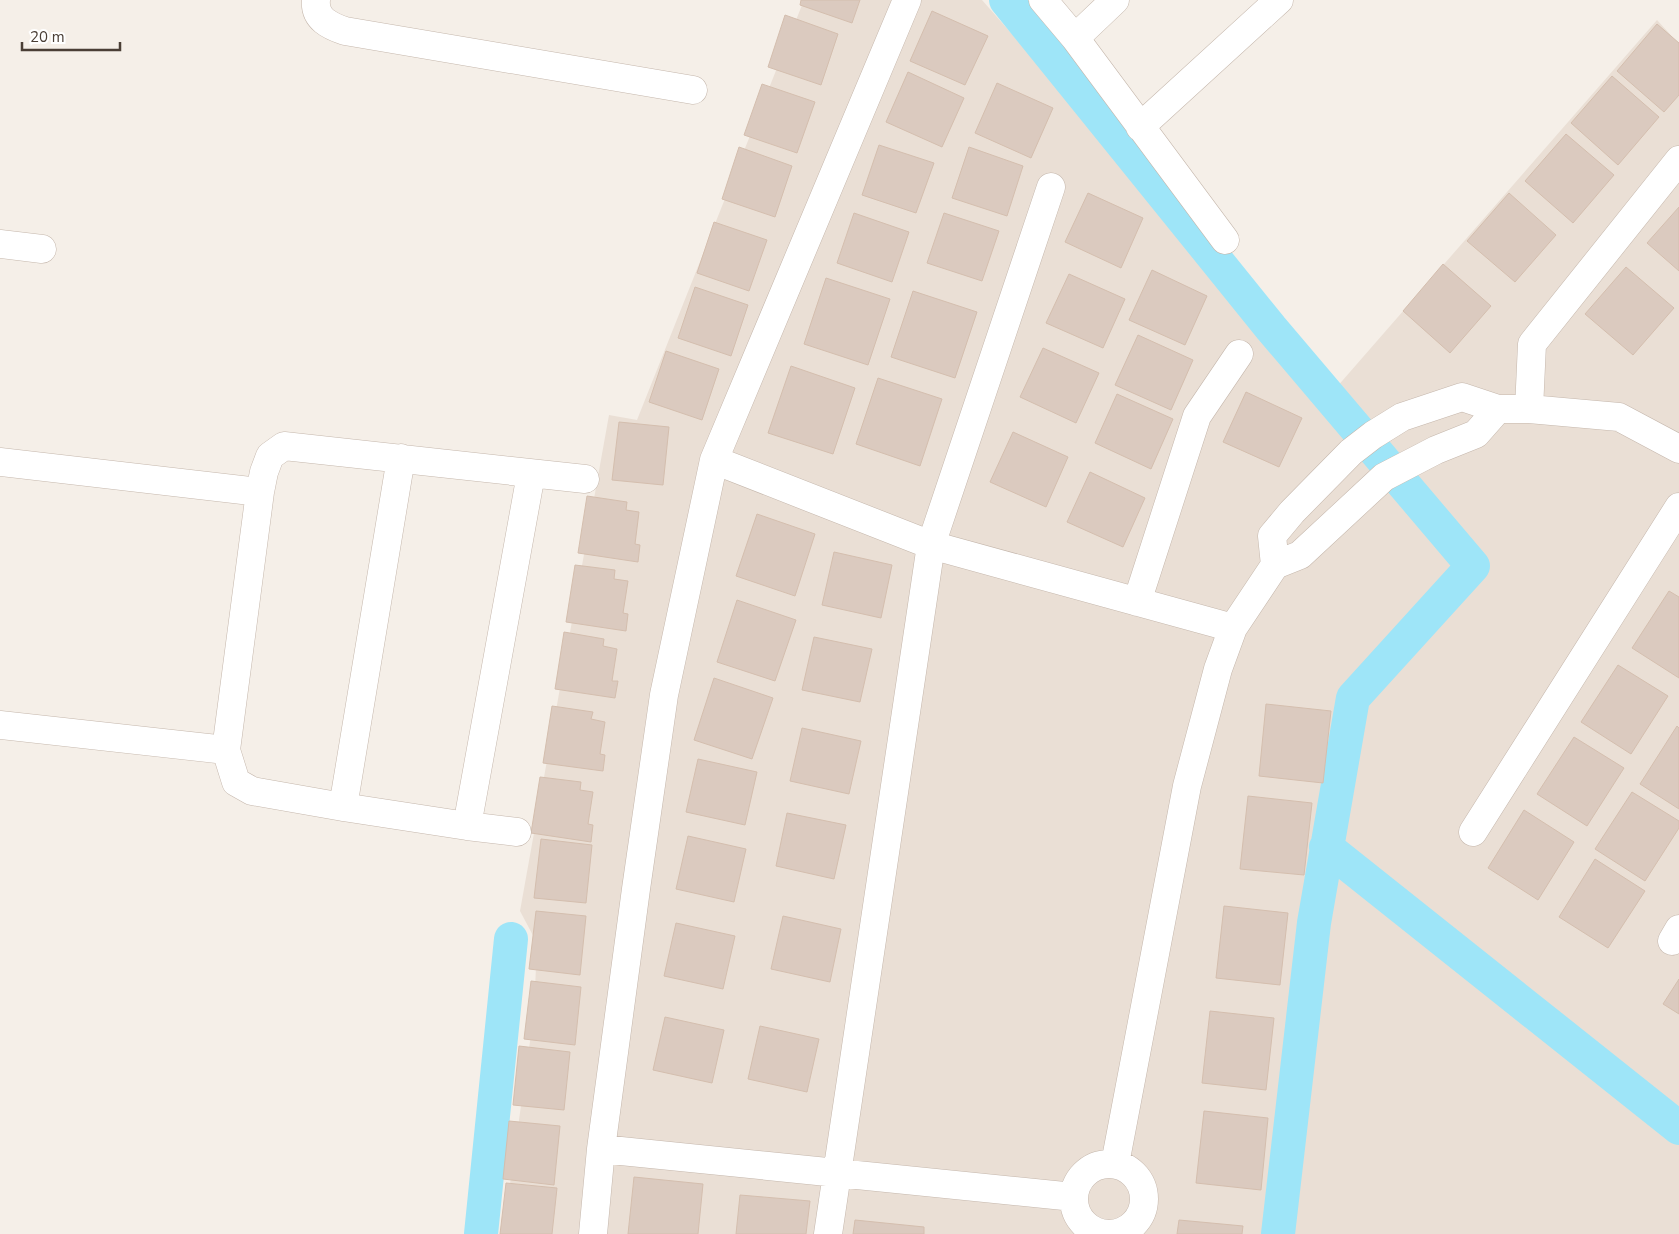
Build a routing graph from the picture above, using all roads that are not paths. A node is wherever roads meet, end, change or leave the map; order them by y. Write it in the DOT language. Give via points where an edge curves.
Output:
graph roads {
  1 [pos="316,0"];
  2 [pos="907,0"];
  3 [pos="1043,0"];
  4 [pos="1115,0"];
  5 [pos="1279,0"];
  6 [pos="1075,38"];
  7 [pos="693,90"];
  8 [pos="1140,127"];
  9 [pos="1679,160"];
  10 [pos="1051,187"];
  11 [pos="1225,240"];
  12 [pos="0,244"];
  13 [pos="42,249"];
  14 [pos="1239,354"];
  15 [pos="1498,409"];
  16 [pos="1528,409"];
  17 [pos="1679,449"];
  18 [pos="401,458"];
  19 [pos="714,460"];
  20 [pos="0,462"];
  21 [pos="531,474"];
  22 [pos="585,479"];
  23 [pos="260,492"];
  24 [pos="1679,507"];
  25 [pos="930,545"];
  26 [pos="1275,565"];
  27 [pos="1137,602"];
  28 [pos="1233,628"];
  29 [pos="0,725"];
  30 [pos="226,750"];
  31 [pos="343,807"];
  32 [pos="468,826"];
  33 [pos="517,832"];
  34 [pos="1473,832"];
  35 [pos="601,1149"];
  36 [pos="1115,1164"];
  37 [pos="837,1173"];
  38 [pos="1074,1197"];
  39 [pos="1084,1229"];
  40 [pos="1128,1231"];
  41 [pos="593,1234"];
  42 [pos="828,1234"];
  1 -- 7 [label="street" via="321,19 344,31"];
  2 -- 19 [label="street"];
  3 -- 6 [label="street"];
  4 -- 6 [label="street"];
  5 -- 8 [label="street"];
  6 -- 8 [label="street"];
  8 -- 11 [label="street"];
  9 -- 16 [label="street" via="1532,344"];
  10 -- 25 [label="street"];
  12 -- 13 [label="street"];
  14 -- 27 [label="street" via="1197,416"];
  15 -- 16 [label="street"];
  15 -- 26 [label="street" via="1476,434 1384,477 1300,555"];
  15 -- 26 [label="street" via="1462,397 1402,417 1373,435 1351,452 1272,536"];
  16 -- 17 [label="street" via="1619,417"];
  18 -- 21 [label="street"];
  18 -- 23 [label="street" via="284,446 270,456"];
  18 -- 31 [label="street"];
  19 -- 25 [label="street"];
  19 -- 35 [label="street" via="664,695"];
  20 -- 23 [label="street"];
  21 -- 22 [label="street"];
  21 -- 32 [label="street"];
  23 -- 30 [label="street"];
  24 -- 34 [label="street"];
  25 -- 27 [label="street"];
  25 -- 37 [label="street"];
  26 -- 28 [label="street"];
  27 -- 28 [label="street"];
  28 -- 36 [label="street" via="1218,669 1187,786"];
  29 -- 30 [label="street"];
  30 -- 31 [label="street" via="236,782 252,791"];
  31 -- 32 [label="street"];
  32 -- 33 [label="street"];
  35 -- 37 [label="street"];
  35 -- 41 [label="street"];
  36 -- 38 [label="street" via="1092,1168 1076,1186"];
  36 -- 40 [label="street" via="1135,1175 1144,1198 1142,1209"];
  37 -- 38 [label="street"];
  37 -- 42 [label="street"];
  38 -- 39 [label="street"];
  39 -- 40 [label="street" via="1108,1233"];
}
